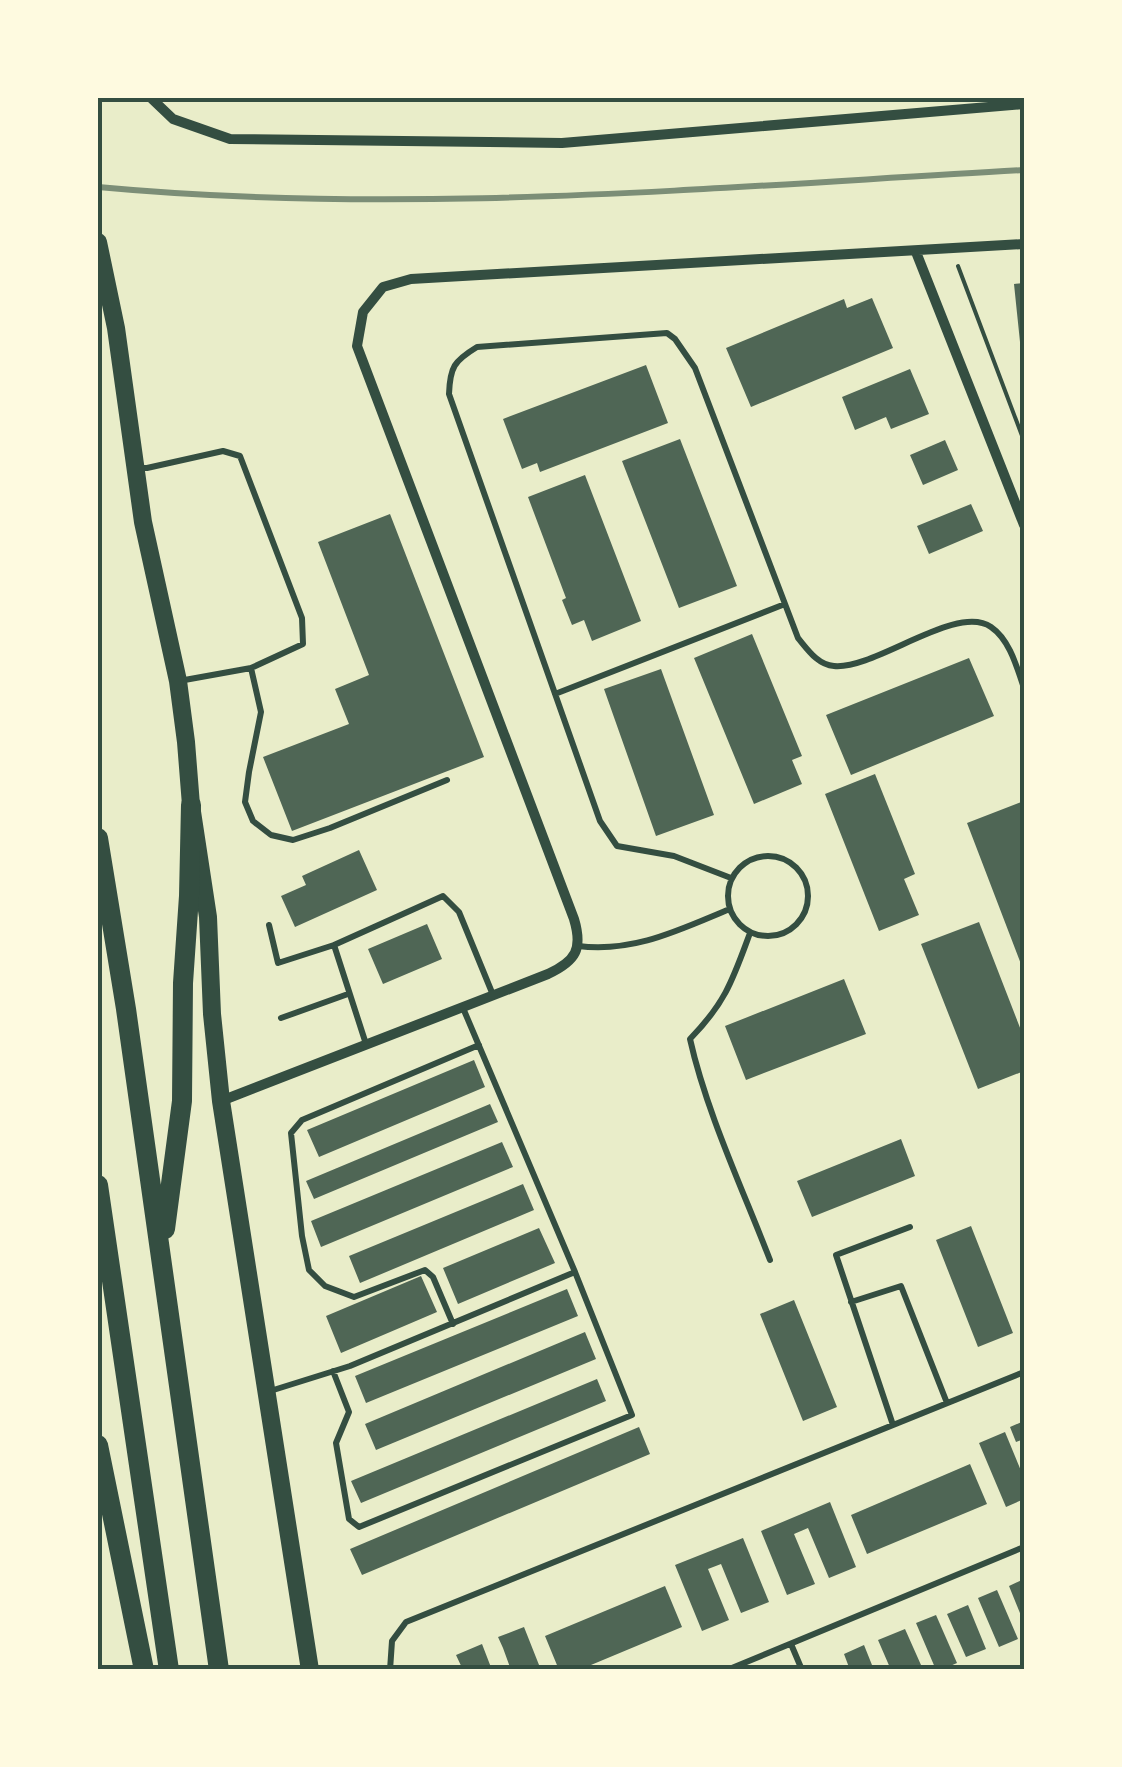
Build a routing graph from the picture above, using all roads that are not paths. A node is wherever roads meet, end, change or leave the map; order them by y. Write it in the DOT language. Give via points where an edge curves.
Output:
graph roads {
  1 [pos="151,98"];
  2 [pos="1024,104"];
  3 [pos="98,242"];
  4 [pos="1024,244"];
  5 [pos="916,252"];
  6 [pos="134,467"];
  7 [pos="1024,525"];
  8 [pos="785,604"];
  9 [pos="252,668"];
  10 [pos="178,681"];
  11 [pos="1024,688"];
  12 [pos="555,694"];
  13 [pos="446,780"];
  14 [pos="191,805"];
  15 [pos="98,838"];
  16 [pos="732,878"];
  17 [pos="730,909"];
  18 [pos="268,926"];
  19 [pos="750,933"];
  20 [pos="334,946"];
  21 [pos="577,946"];
  22 [pos="348,994"];
  23 [pos="493,995"];
  24 [pos="462,1007"];
  25 [pos="281,1018"];
  26 [pos="366,1045"];
  27 [pos="479,1045"];
  28 [pos="221,1102"];
  29 [pos="98,1185"];
  30 [pos="910,1227"];
  31 [pos="162,1256"];
  32 [pos="770,1260"];
  33 [pos="575,1272"];
  34 [pos="851,1302"];
  35 [pos="452,1324"];
  36 [pos="333,1371"];
  37 [pos="1024,1372"];
  38 [pos="266,1392"];
  39 [pos="947,1404"];
  40 [pos="893,1425"];
  41 [pos="98,1445"];
  42 [pos="1024,1547"];
  43 [pos="791,1644"];
  44 [pos="144,1670"];
  45 [pos="169,1670"];
  46 [pos="219,1670"];
  47 [pos="310,1670"];
  48 [pos="390,1670"];
  49 [pos="727,1670"];
  50 [pos="802,1670"];
  1 -- 2 [label="street" via="173,119 230,139 543,143"];
  3 -- 6 [label="main road"];
  4 -- 5 [label="street"];
  5 -- 7 [label="street"];
  5 -- 21 [label="street" via="410,279 383,287 363,312 358,346 574,919"];
  6 -- 9 [label="lane" via="223,451 240,456 302,618 303,644"];
  6 -- 10 [label="main road"];
  8 -- 11 [label="lane" via="798,638 814,658 833,666 855,664 952,624 990,626 1009,648"];
  8 -- 12 [label="lane"];
  8 -- 12 [label="lane" via="695,368 675,339 666,333 477,347 450,372 449,394"];
  9 -- 10 [label="lane"];
  9 -- 13 [label="lane" via="262,712 245,802 252,821 271,835 292,840"];
  10 -- 14 [label="main road"];
  12 -- 16 [label="lane" via="600,821 617,846 674,856"];
  14 -- 28 [label="main road" via="208,917"];
  14 -- 31 [label="highway" via="182,1101"];
  15 -- 31 [label="highway"];
  16 -- 17 [label="lane"];
  16 -- 19 [label="lane" via="741,866 770,856 786,860 806,884 804,914 794,927 781,935"];
  17 -- 19 [label="lane"];
  17 -- 21 [label="lane" via="654,941"];
  18 -- 20 [label="lane" via="278,962"];
  19 -- 32 [label="lane" via="729,988 690,1038"];
  20 -- 22 [label="lane"];
  20 -- 23 [label="lane" via="443,896 459,912"];
  21 -- 23 [label="street" via="566,966"];
  22 -- 25 [label="lane"];
  22 -- 26 [label="lane"];
  23 -- 24 [label="street"];
  24 -- 26 [label="street"];
  24 -- 27 [label="lane"];
  26 -- 28 [label="street"];
  27 -- 33 [label="lane"];
  27 -- 35 [label="lane" via="302,1120 291,1133 309,1270 325,1286 354,1297 425,1270"];
  28 -- 38 [label="main road"];
  29 -- 45 [label="highway"];
  30 -- 34 [label="lane" via="836,1256"];
  31 -- 46 [label="highway"];
  33 -- 35 [label="lane"];
  33 -- 36 [label="lane" via="632,1415 359,1527 349,1519 336,1443 349,1412"];
  34 -- 39 [label="lane" via="902,1286"];
  34 -- 40 [label="lane"];
  35 -- 36 [label="lane"];
  36 -- 38 [label="lane"];
  37 -- 39 [label="lane"];
  38 -- 47 [label="main road"];
  39 -- 40 [label="lane"];
  40 -- 48 [label="lane" via="406,1622 392,1641"];
  41 -- 44 [label="highway"];
  42 -- 43 [label="lane"];
  43 -- 49 [label="lane"];
  43 -- 50 [label="lane"];
}
